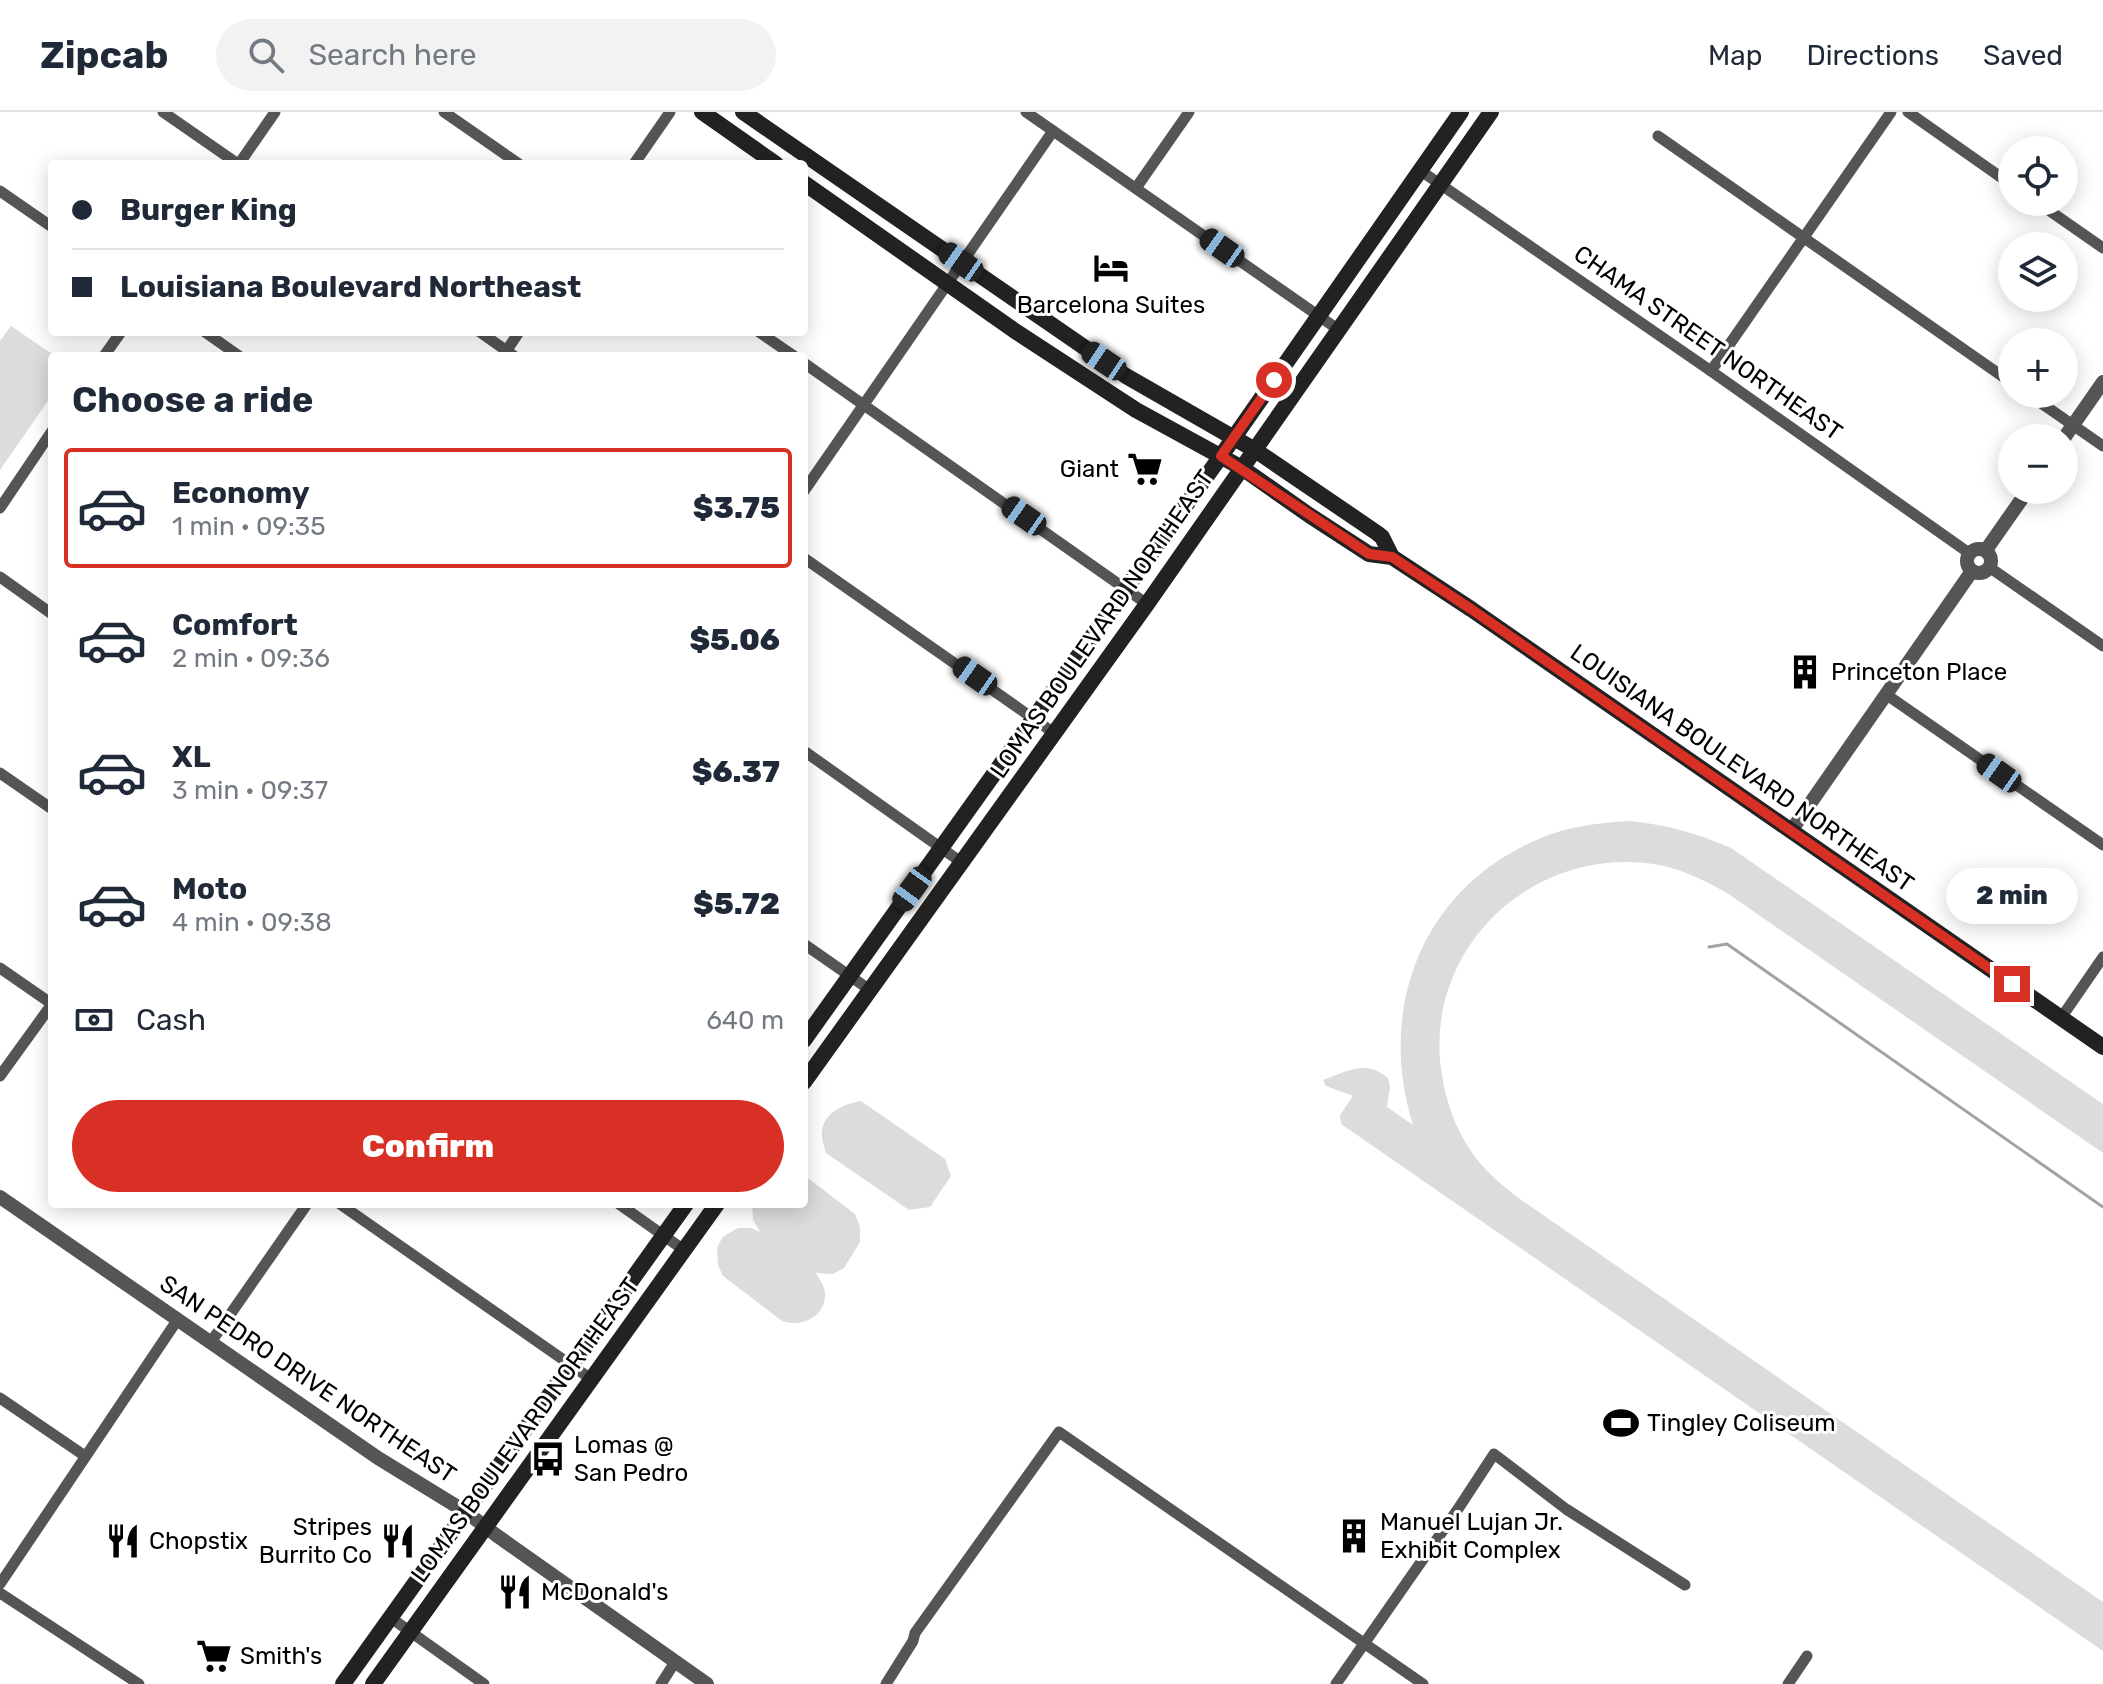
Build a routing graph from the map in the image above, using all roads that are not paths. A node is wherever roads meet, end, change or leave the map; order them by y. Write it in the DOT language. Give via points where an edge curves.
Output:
graph roads {
  1 [pos="163,112"];
  2 [pos="275,112"];
  3 [pos="444,112"];
  4 [pos="670,112"];
  5 [pos="702,112"];
  6 [pos="743,112"];
  7 [pos="1026,112"];
  8 [pos="1189,112"];
  9 [pos="1461,112"];
  10 [pos="1491,112"];
  11 [pos="1891,112"];
  12 [pos="1908,112"];
  13 [pos="1053,131"];
  14 [pos="1658,136"];
  15 [pos="233,160"];
  16 [pos="242,160"];
  17 [pos="513,160"];
  18 [pos="637,160"];
  19 [pos="770,160"];
  20 [pos="1421,171"];
  21 [pos="1998,175"];
  22 [pos="1440,185"];
  23 [pos="808,186"];
  24 [pos="1136,188"];
  25 [pos="0,191"];
  26 [pos="2057,216"];
  27 [pos="48,224"];
  28 [pos="1804,238"];
  29 [pos="2103,248"];
  30 [pos="961,262"];
  31 [pos="947,283"];
  32 [pos="1319,317"];
  33 [pos="1339,330"];
  34 [pos="211,336"];
  35 [pos="485,336"];
  36 [pos="765,336"];
  37 [pos="233,352"];
  38 [pos="505,352"];
  39 [pos="788,352"];
  40 [pos="808,366"];
  41 [pos="1711,371"];
  42 [pos="1998,373"];
  43 [pos="2103,382"];
  44 [pos="864,405"];
  45 [pos="2043,408"];
  46 [pos="2060,424"];
  47 [pos="2074,424"];
  48 [pos="2078,436"];
  49 [pos="48,437"];
  50 [pos="1234,437"];
  51 [pos="2103,446"];
  52 [pos="1255,450"];
  53 [pos="1221,456"];
  54 [pos="1242,468"];
  55 [pos="808,485"];
  56 [pos="2018,504"];
  57 [pos="0,508"];
  58 [pos="1986,550"];
  59 [pos="1969,553"];
  60 [pos="1392,557"];
  61 [pos="808,561"];
  62 [pos="1989,567"];
  63 [pos="1972,571"];
  64 [pos="0,577"];
  65 [pos="1126,589"];
  66 [pos="1147,604"];
  67 [pos="48,611"];
  68 [pos="2103,646"];
  69 [pos="1887,695"];
  70 [pos="1034,718"];
  71 [pos="1054,733"];
  72 [pos="808,754"];
  73 [pos="0,773"];
  74 [pos="48,806"];
  75 [pos="1791,831"];
  76 [pos="2103,845"];
  77 [pos="941,848"];
  78 [pos="961,862"];
  79 [pos="808,947"];
  80 [pos="2103,957"];
  81 [pos="0,968"];
  82 [pos="850,976"];
  83 [pos="870,990"];
  84 [pos="48,1001"];
  85 [pos="48,1010"];
  86 [pos="2061,1018"];
  87 [pos="808,1034"];
  88 [pos="2103,1047"];
  89 [pos="0,1076"];
  90 [pos="808,1076"];
  91 [pos="0,1197"];
  92 [pos="304,1208"];
  93 [pos="346,1208"];
  94 [pos="625,1208"];
  95 [pos="683,1208"];
  96 [pos="714,1208"];
  97 [pos="664,1235"];
  98 [pos="684,1250"];
  99 [pos="178,1319"];
  100 [pos="211,1342"];
  101 [pos="571,1365"];
  102 [pos="591,1379"];
  103 [pos="0,1398"];
  104 [pos="85,1456"];
  105 [pos="466,1512"];
  106 [pos="485,1527"];
  107 [pos="0,1584"];
  108 [pos="1685,1585"];
  109 [pos="0,1593"];
  110 [pos="391,1618"];
  111 [pos="410,1632"];
  112 [pos="1364,1643"];
  113 [pos="1807,1656"];
  114 [pos="675,1662"];
  115 [pos="135,1683"];
  116 [pos="343,1684"];
  117 [pos="373,1684"];
  118 [pos="484,1684"];
  119 [pos="661,1684"];
  120 [pos="707,1684"];
  121 [pos="886,1684"];
  122 [pos="1336,1684"];
  123 [pos="1423,1684"];
  124 [pos="1788,1684"];
  1 -- 15 [label="street"];
  2 -- 16 [label="street"];
  3 -- 17 [label="street"];
  4 -- 18 [label="street"];
  5 -- 19 [label="main road"];
  6 -- 30 [label="main road, LOUISIANA BOULEVARD NORTHEAST"];
  7 -- 13 [label="street"];
  8 -- 24 [label="street"];
  9 -- 20 [label="main road, LOMAS BOULEVARD NORTHEAST"];
  10 -- 22 [label="main road, LOMAS BOULEVARD NORTHEAST"];
  11 -- 28 [label="street"];
  12 -- 21 [label="street"];
  13 -- 24 [label="street"];
  13 -- 30 [label="street"];
  14 -- 28 [label="street"];
  20 -- 22 [label="street, CHAMA STREET NORTHEAST"];
  20 -- 32 [label="main road, LOMAS BOULEVARD NORTHEAST"];
  22 -- 33 [label="main road, LOMAS BOULEVARD NORTHEAST"];
  22 -- 41 [label="street, CHAMA STREET NORTHEAST"];
  23 -- 31 [label="main road, LOUISIANA BOULEVARD NORTHEAST"];
  24 -- 32 [label="street"];
  25 -- 27 [label="street"];
  26 -- 29 [label="street"];
  28 -- 41 [label="street"];
  28 -- 42 [label="street"];
  30 -- 31 [label="street"];
  30 -- 50 [label="main road, LOUISIANA BOULEVARD NORTHEAST" via="1126,376"];
  31 -- 44 [label="street"];
  31 -- 53 [label="main road, LOUISIANA BOULEVARD NORTHEAST" via="1136,410"];
  32 -- 33 [label="street"];
  32 -- 50 [label="main road, LOMAS BOULEVARD NORTHEAST"];
  33 -- 52 [label="main road, LOMAS BOULEVARD NORTHEAST"];
  34 -- 37 [label="street"];
  35 -- 38 [label="street"];
  36 -- 39 [label="street"];
  40 -- 44 [label="street"];
  41 -- 59 [label="street, CHAMA STREET NORTHEAST"];
  43 -- 47 [label="street"];
  44 -- 55 [label="street"];
  44 -- 65 [label="street"];
  45 -- 46 [label="street"];
  48 -- 51 [label="street"];
  49 -- 57 [label="street"];
  50 -- 52 [label="main road, LOUISIANA BOULEVARD NORTHEAST"];
  50 -- 53 [label="main road, LOMAS BOULEVARD NORTHEAST"];
  52 -- 54 [label="main road, LOMAS BOULEVARD NORTHEAST"];
  52 -- 60 [label="main road, LOUISIANA BOULEVARD NORTHEAST" via="1379,535"];
  53 -- 54 [label="main road, LOUISIANA BOULEVARD NORTHEAST"];
  53 -- 65 [label="main road, LOMAS BOULEVARD NORTHEAST"];
  54 -- 60 [label="main road, LOUISIANA BOULEVARD NORTHEAST" via="1369,554"];
  54 -- 66 [label="main road, LOMAS BOULEVARD NORTHEAST"];
  56 -- 58 [label="street"];
  58 -- 59 [label="street"];
  58 -- 62 [label="street"];
  59 -- 63 [label="street"];
  60 -- 75 [label="main road, LOUISIANA BOULEVARD NORTHEAST"];
  61 -- 70 [label="street"];
  62 -- 63 [label="street"];
  62 -- 68 [label="street"];
  63 -- 69 [label="street"];
  64 -- 67 [label="street"];
  65 -- 66 [label="street"];
  65 -- 70 [label="main road, LOMAS BOULEVARD NORTHEAST"];
  66 -- 71 [label="main road, LOMAS BOULEVARD NORTHEAST"];
  69 -- 75 [label="street"];
  69 -- 76 [label="street"];
  70 -- 71 [label="street"];
  70 -- 77 [label="main road, LOMAS BOULEVARD NORTHEAST"];
  71 -- 78 [label="main road, LOMAS BOULEVARD NORTHEAST"];
  72 -- 77 [label="street"];
  73 -- 74 [label="street"];
  75 -- 86 [label="main road, LOUISIANA BOULEVARD NORTHEAST"];
  77 -- 78 [label="street"];
  77 -- 82 [label="main road, LOMAS BOULEVARD NORTHEAST"];
  78 -- 83 [label="main road, LOMAS BOULEVARD NORTHEAST"];
  79 -- 82 [label="street"];
  80 -- 86 [label="street"];
  81 -- 84 [label="street"];
  82 -- 83 [label="street"];
  82 -- 87 [label="main road, LOMAS BOULEVARD NORTHEAST"];
  83 -- 90 [label="main road, LOMAS BOULEVARD NORTHEAST"];
  85 -- 89 [label="street"];
  86 -- 88 [label="main road, LOUISIANA BOULEVARD NORTHEAST"];
  91 -- 99 [label="street, SAN PEDRO DRIVE NORTHEAST"];
  92 -- 100 [label="street"];
  93 -- 101 [label="street"];
  94 -- 97 [label="street"];
  95 -- 97 [label="main road, LOMAS BOULEVARD NORTHEAST"];
  96 -- 98 [label="main road, LOMAS BOULEVARD NORTHEAST"];
  97 -- 98 [label="street"];
  97 -- 101 [label="main road, LOMAS BOULEVARD NORTHEAST"];
  98 -- 102 [label="main road, LOMAS BOULEVARD NORTHEAST"];
  99 -- 100 [label="street, SAN PEDRO DRIVE NORTHEAST"];
  99 -- 104 [label="street"];
  100 -- 105 [label="street, SAN PEDRO DRIVE NORTHEAST"];
  101 -- 102 [label="street"];
  101 -- 105 [label="main road, LOMAS BOULEVARD NORTHEAST"];
  102 -- 106 [label="main road, LOMAS BOULEVARD NORTHEAST"];
  103 -- 104 [label="street"];
  104 -- 107 [label="street"];
  105 -- 106 [label="street, SAN PEDRO DRIVE NORTHEAST"];
  105 -- 110 [label="main road, LOMAS BOULEVARD NORTHEAST"];
  106 -- 111 [label="main road, LOMAS BOULEVARD NORTHEAST"];
  106 -- 114 [label="street, SAN PEDRO DRIVE NORTHEAST"];
  108 -- 112 [label="street" via="1566,1509 1494,1454"];
  109 -- 115 [label="street"];
  110 -- 111 [label="street"];
  110 -- 116 [label="main road, LOMAS BOULEVARD NORTHEAST"];
  111 -- 117 [label="main road, LOMAS BOULEVARD NORTHEAST"];
  111 -- 118 [label="street"];
  112 -- 121 [label="street" via="1059,1432 915,1633"];
  112 -- 122 [label="street"];
  112 -- 123 [label="street"];
  113 -- 124 [label="street"];
  114 -- 119 [label="street"];
  114 -- 120 [label="street, SAN PEDRO DRIVE NORTHEAST"];
}
